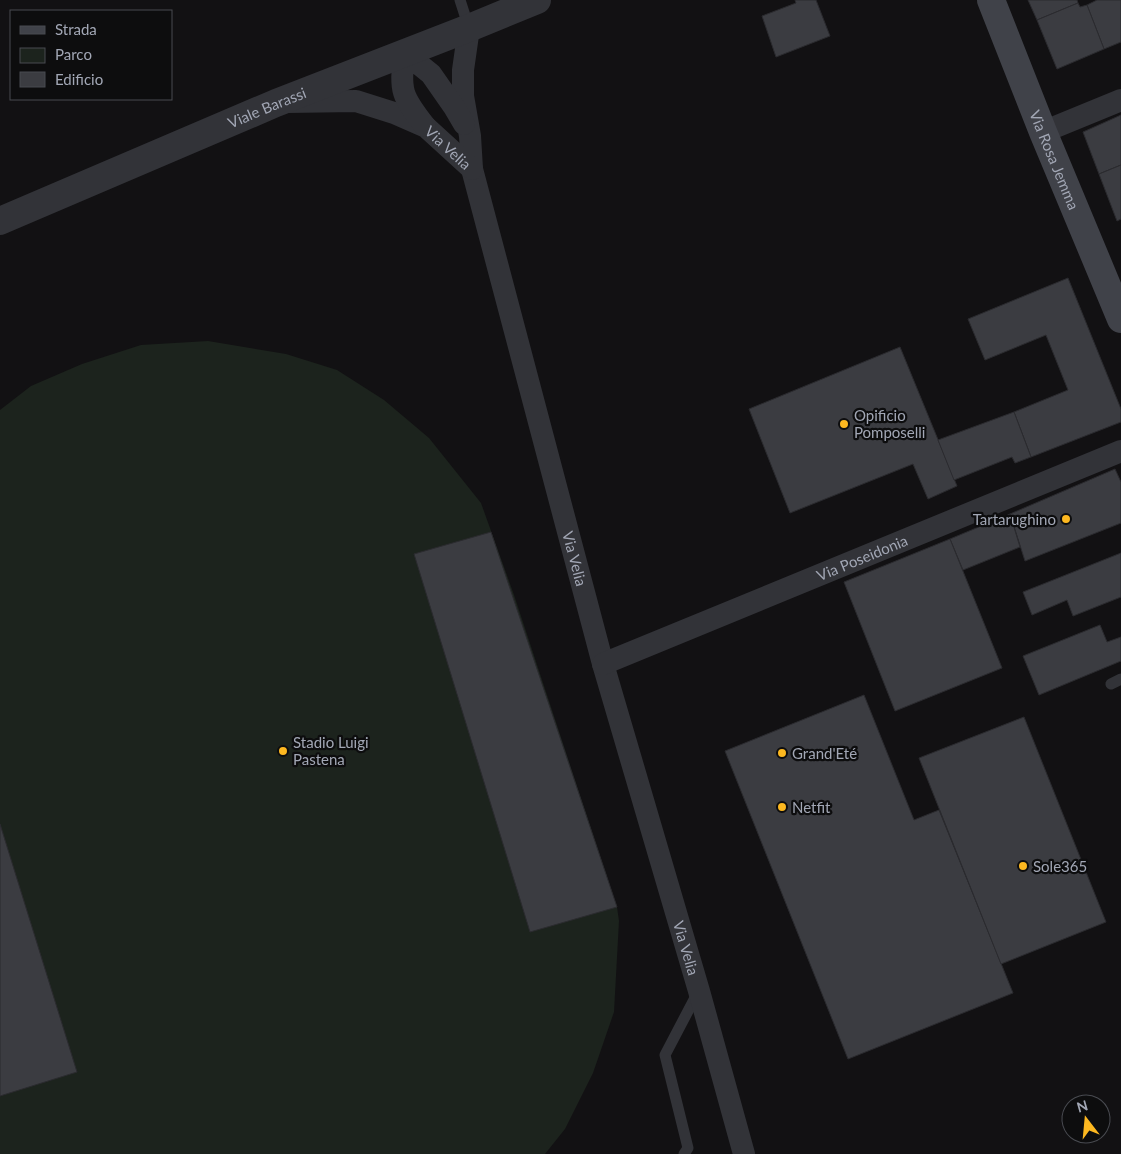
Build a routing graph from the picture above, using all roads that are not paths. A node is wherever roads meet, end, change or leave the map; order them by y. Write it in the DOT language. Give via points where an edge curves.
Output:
graph roads {
  1 [pos="460,0"];
  2 [pos="537,0"];
  3 [pos="991,0"];
  4 [pos="469,28"];
  5 [pos="405,53"];
  6 [pos="1121,100"];
  7 [pos="276,102"];
  8 [pos="426,127"];
  9 [pos="1043,132"];
  10 [pos="470,136"];
  11 [pos="472,169"];
  12 [pos="0,221"];
  13 [pos="1121,319"];
  14 [pos="1121,451"];
  15 [pos="603,664"];
  16 [pos="699,991"];
  17 [pos="684,1154"];
  18 [pos="744,1154"];
  1 -- 4 [label="lane"];
  2 -- 4 [label="street, Viale Barassi"];
  3 -- 9 [label="main road, Via Rosa Jemma"];
  4 -- 5 [label="street, Viale Barassi"];
  4 -- 10 [label="street" via="463,96"];
  5 -- 7 [label="street, Viale Barassi"];
  5 -- 8 [label="street" via="401,76 406,102"];
  5 -- 10 [label="street" via="431,74"];
  6 -- 9 [label="street"];
  7 -- 8 [label="street, Via Velia" via="356,101"];
  7 -- 12 [label="street, Viale Barassi"];
  8 -- 11 [label="street, Via Velia"];
  9 -- 13 [label="main road, Via Rosa Jemma"];
  10 -- 11 [label="street"];
  11 -- 15 [label="street, Via Velia"];
  14 -- 15 [label="street, Via Poseidonia"];
  15 -- 16 [label="street, Via Velia"];
  16 -- 17 [label="lane" via="665,1055 688,1148"];
  16 -- 18 [label="street, Via Velia"];
}
